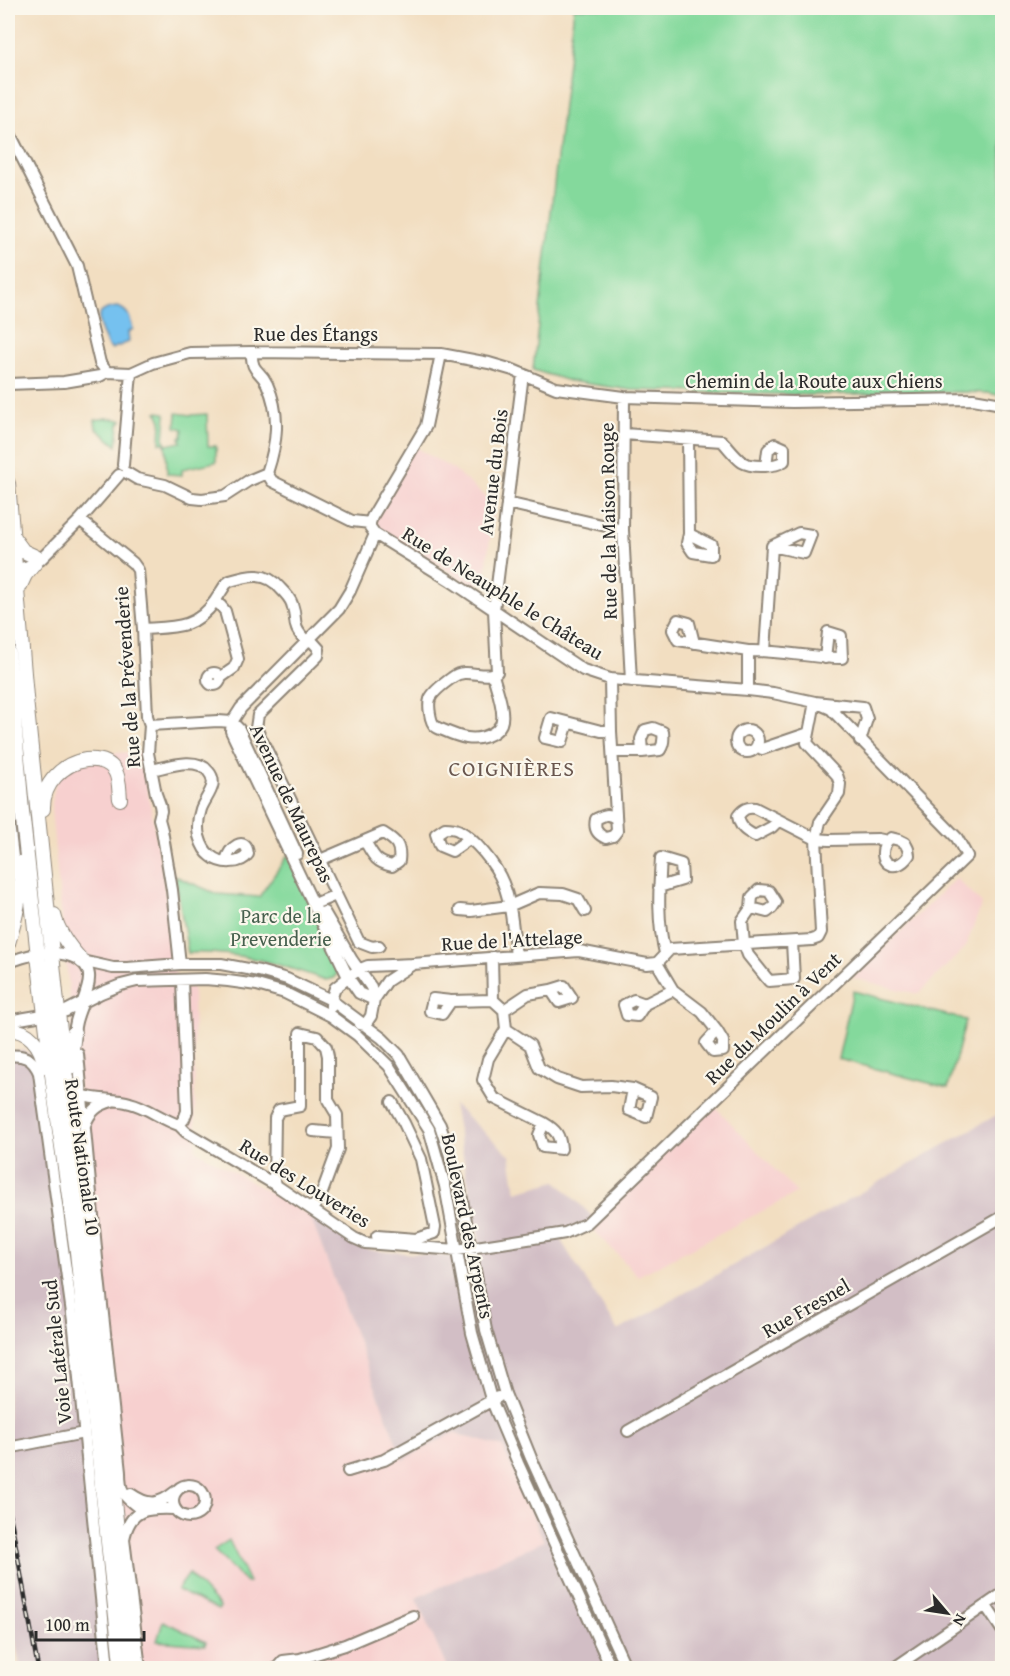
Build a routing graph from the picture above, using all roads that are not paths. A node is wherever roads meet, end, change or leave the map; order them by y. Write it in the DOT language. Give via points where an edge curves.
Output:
graph roads {
  1 [pos="8,130"];
  2 [pos="252,352"];
  3 [pos="441,354"];
  4 [pos="107,372"];
  5 [pos="131,373"];
  6 [pos="523,374"];
  7 [pos="8,384"];
  8 [pos="624,397"];
  9 [pos="1002,404"];
  10 [pos="624,434"];
  11 [pos="688,439"];
  12 [pos="766,466"];
  13 [pos="123,471"];
  14 [pos="267,473"];
  15 [pos="8,483"];
  16 [pos="507,503"];
  17 [pos="80,520"];
  18 [pos="370,523"];
  19 [pos="623,530"];
  20 [pos="375,534"];
  21 [pos="689,534"];
  22 [pos="12,536"];
  23 [pos="772,546"];
  24 [pos="39,558"];
  25 [pos="10,566"];
  26 [pos="17,592"];
  27 [pos="215,601"];
  28 [pos="494,610"];
  29 [pos="18,611"];
  30 [pos="143,629"];
  31 [pos="308,640"];
  32 [pos="694,643"];
  33 [pos="8,651"];
  34 [pos="748,651"];
  35 [pos="765,651"];
  36 [pos="825,658"];
  37 [pos="493,675"];
  38 [pos="220,678"];
  39 [pos="610,679"];
  40 [pos="631,681"];
  41 [pos="748,690"];
  42 [pos="815,702"];
  43 [pos="232,722"];
  44 [pos="568,723"];
  45 [pos="150,725"];
  46 [pos="611,731"];
  47 [pos="809,734"];
  48 [pos="860,741"];
  49 [pos="757,746"];
  50 [pos="613,752"];
  51 [pos="642,752"];
  52 [pos="273,764"];
  53 [pos="151,770"];
  54 [pos="258,770"];
  55 [pos="120,800"];
  56 [pos="21,811"];
  57 [pos="8,815"];
  58 [pos="615,818"];
  59 [pos="39,819"];
  60 [pos="778,821"];
  61 [pos="470,838"];
  62 [pos="816,839"];
  63 [pos="366,841"];
  64 [pos="886,841"];
  65 [pos="320,860"];
  66 [pos="226,861"];
  67 [pos="659,887"];
  68 [pos="47,894"];
  69 [pos="336,895"];
  70 [pos="319,902"];
  71 [pos="17,903"];
  72 [pos="509,906"];
  73 [pos="751,908"];
  74 [pos="460,910"];
  75 [pos="585,910"];
  76 [pos="792,942"];
  77 [pos="8,943"];
  78 [pos="744,944"];
  79 [pos="379,946"];
  80 [pos="665,953"];
  81 [pos="45,954"];
  82 [pos="516,956"];
  83 [pos="492,957"];
  84 [pos="82,961"];
  85 [pos="8,963"];
  86 [pos="657,963"];
  87 [pos="180,964"];
  88 [pos="413,964"];
  89 [pos="358,970"];
  90 [pos="348,977"];
  91 [pos="182,980"];
  92 [pos="551,990"];
  93 [pos="673,990"];
  94 [pos="331,1000"];
  95 [pos="374,1000"];
  96 [pos="493,1000"];
  97 [pos="451,1001"];
  98 [pos="82,1003"];
  99 [pos="645,1004"];
  100 [pos="504,1010"];
  101 [pos="51,1013"];
  102 [pos="331,1016"];
  103 [pos="8,1020"];
  104 [pos="341,1022"];
  105 [pos="365,1025"];
  106 [pos="8,1029"];
  107 [pos="507,1029"];
  108 [pos="717,1031"];
  109 [pos="74,1034"];
  110 [pos="8,1056"];
  111 [pos="633,1089"];
  112 [pos="54,1091"];
  113 [pos="75,1093"];
  114 [pos="116,1100"];
  115 [pos="392,1102"];
  116 [pos="173,1123"];
  117 [pos="544,1123"];
  118 [pos="85,1125"];
  119 [pos="313,1131"];
  120 [pos="337,1133"];
  121 [pos="274,1184"];
  122 [pos="312,1209"];
  123 [pos="1002,1219"];
  124 [pos="377,1236"];
  125 [pos="416,1243"];
  126 [pos="472,1248"];
  127 [pos="456,1250"];
  128 [pos="505,1394"];
  129 [pos="491,1399"];
  130 [pos="628,1431"];
  131 [pos="84,1433"];
  132 [pos="8,1448"];
  133 [pos="348,1471"];
  134 [pos="120,1472"];
  135 [pos="176,1492"];
  136 [pos="174,1509"];
  137 [pos="142,1510"];
  138 [pos="1002,1594"];
  139 [pos="986,1606"];
  140 [pos="414,1616"];
  141 [pos="1002,1630"];
  142 [pos="108,1668"];
  143 [pos="122,1668"];
  144 [pos="131,1668"];
  145 [pos="140,1668"];
  146 [pos="277,1668"];
  147 [pos="611,1668"];
  148 [pos="626,1668"];
  149 [pos="894,1668"];
  1 -- 4 [label="street" via="77,266 100,363"];
  2 -- 3 [label="street, Rue des Étangs"];
  2 -- 5 [label="street, Rue des Étangs" via="190,353"];
  2 -- 14 [label="street" via="252,365 268,385 277,422"];
  3 -- 6 [label="street, Rue des Étangs"];
  3 -- 18 [label="street" via="426,426"];
  4 -- 5 [label="street, Rue des Étangs"];
  4 -- 7 [label="street, Rue des Étangs" via="64,382"];
  5 -- 13 [label="street"];
  6 -- 8 [label="street, Rue des Étangs" via="556,388"];
  6 -- 16 [label="street, Avenue du Bois"];
  8 -- 9 [label="street, Chemin de la Route aux Chiens" via="792,402 973,399"];
  8 -- 10 [label="street, Rue de la Maison Rouge"];
  10 -- 11 [label="street"];
  10 -- 19 [label="street, Rue de la Maison Rouge"];
  11 -- 12 [label="street" via="722,441 743,462"];
  11 -- 21 [label="street"];
  13 -- 14 [label="street" via="136,479 202,499 225,496"];
  13 -- 17 [label="street"];
  14 -- 18 [label="street" via="272,481 351,521"];
  15 -- 22 [label="main road"];
  16 -- 19 [label="street"];
  16 -- 28 [label="street, Avenue du Bois"];
  17 -- 24 [label="street"];
  17 -- 30 [label="street, Rue de la Prévenderie" via="136,566"];
  18 -- 20 [label="street"];
  19 -- 40 [label="street, Rue de la Maison Rouge"];
  20 -- 28 [label="street, Rue de Neauphle le Château"];
  20 -- 31 [label="street, Avenue de Maurepas" via="344,601"];
  22 -- 24 [label="main road" via="23,551"];
  22 -- 25 [label="main road"];
  23 -- 35 [label="street"];
  24 -- 25 [label="street"];
  24 -- 26 [label="main road"];
  25 -- 26 [label="main road"];
  25 -- 29 [label="main road" via="13,605"];
  26 -- 29 [label="main road"];
  27 -- 30 [label="street" via="189,624"];
  27 -- 31 [label="street" via="230,581 268,577 290,598 295,627"];
  27 -- 38 [label="street" via="225,611 237,659 234,668"];
  28 -- 37 [label="street, Avenue du Bois" via="498,666"];
  28 -- 39 [label="street, Rue de Neauphle le Château" via="584,670"];
  29 -- 59 [label="main road"];
  30 -- 45 [label="street, Rue de la Prévenderie"];
  31 -- 43 [label="street, Avenue de Maurepas"];
  31 -- 52 [label="street" via="319,649 318,656 258,715 256,729"];
  32 -- 34 [label="street"];
  33 -- 56 [label="main road, Route Nationale 10"];
  34 -- 35 [label="street"];
  34 -- 41 [label="street"];
  35 -- 36 [label="street"];
  37 -- 37 [label="street" via="502,717 495,732 472,739 435,726 429,704 433,694 455,675"];
  39 -- 40 [label="street, Rue de Neauphle le Château"];
  39 -- 46 [label="street"];
  40 -- 41 [label="street, Rue de Neauphle le Château"];
  41 -- 42 [label="street, Rue de Neauphle le Château"];
  42 -- 47 [label="street"];
  42 -- 48 [label="street, Rue du Moulin à Vent" via="831,709"];
  42 -- 48 [label="street, Rue de Neauphle le Château" via="863,707 867,719"];
  43 -- 45 [label="street"];
  43 -- 54 [label="street, Avenue de Maurepas"];
  43 -- 90 [label="street, Avenue de Maurepas" via="231,731"];
  44 -- 46 [label="street"];
  45 -- 53 [label="street, Rue de la Prévenderie"];
  46 -- 50 [label="street"];
  47 -- 49 [label="street" via="762,749"];
  47 -- 62 [label="street" via="807,743 837,775 840,784 839,794 820,822"];
  48 -- 126 [label="street, Rue du Moulin à Vent" via="957,838 967,856 587,1223 558,1234"];
  50 -- 51 [label="street"];
  50 -- 58 [label="street"];
  52 -- 54 [label="street"];
  52 -- 65 [label="street"];
  53 -- 66 [label="street" via="192,763 209,772 213,783 199,817 200,836 209,855"];
  53 -- 87 [label="street, Rue de la Prévenderie" via="160,804 159,825 172,890"];
  54 -- 70 [label="street, Avenue de Maurepas"];
  55 -- 59 [label="main road" via="114,769 102,760 78,761 52,781"];
  56 -- 71 [label="main road" via="17,819"];
  56 -- 81 [label="main road, Route Nationale 10"];
  57 -- 71 [label="street"];
  59 -- 68 [label="main road"];
  60 -- 62 [label="street"];
  61 -- 72 [label="street" via="503,882"];
  62 -- 64 [label="street"];
  62 -- 76 [label="street" via="821,932 813,940"];
  63 -- 65 [label="street"];
  65 -- 69 [label="street"];
  67 -- 80 [label="street"];
  68 -- 81 [label="main road"];
  68 -- 84 [label="main road" via="52,899 62,936"];
  69 -- 70 [label="street"];
  69 -- 79 [label="street" via="359,942"];
  70 -- 89 [label="street, Avenue de Maurepas"];
  71 -- 77 [label="main road"];
  72 -- 74 [label="street"];
  72 -- 75 [label="street" via="539,893 563,894 578,899"];
  72 -- 82 [label="street"];
  73 -- 78 [label="street" via="742,921"];
  76 -- 78 [label="street"];
  76 -- 78 [label="street" via="794,979 769,981"];
  78 -- 80 [label="street" via="670,949"];
  80 -- 86 [label="street"];
  81 -- 84 [label="street, Boulevard des Arpents" via="64,954"];
  81 -- 85 [label="street"];
  81 -- 101 [label="main road, Route Nationale 10"];
  82 -- 83 [label="street, Rue de l'Attelage"];
  82 -- 86 [label="street, Rue de l'Attelage" via="579,951"];
  83 -- 88 [label="street, Rue de l'Attelage"];
  83 -- 96 [label="street"];
  84 -- 87 [label="street, Boulevard des Arpents" via="113,968"];
  84 -- 98 [label="street" via="89,987"];
  86 -- 93 [label="street"];
  87 -- 94 [label="street, Boulevard des Arpents" via="221,964 259,971 287,979"];
  88 -- 89 [label="street, Rue de l'Attelage"];
  88 -- 95 [label="street, Rue de l'Attelage" via="387,981"];
  89 -- 90 [label="street, Rue de l'Attelage"];
  89 -- 95 [label="street, Avenue de Maurepas" via="371,987"];
  90 -- 94 [label="street, Rue de l'Attelage" via="335,988"];
  90 -- 95 [label="street, Avenue de Maurepas" via="359,993"];
  91 -- 98 [label="street, Boulevard des Arpents" via="137,981"];
  91 -- 102 [label="street, Boulevard des Arpents" via="257,985 285,993"];
  91 -- 116 [label="street" via="187,1111 184,1119"];
  92 -- 100 [label="street" via="528,994"];
  93 -- 99 [label="street"];
  93 -- 108 [label="street" via="702,1012"];
  94 -- 102 [label="street"];
  94 -- 105 [label="street, Boulevard des Arpents"];
  95 -- 105 [label="street, Rue de l'Attelage"];
  96 -- 97 [label="street"];
  96 -- 100 [label="street"];
  98 -- 101 [label="street, Boulevard des Arpents"];
  98 -- 109 [label="street"];
  100 -- 107 [label="street"];
  101 -- 103 [label="street, Boulevard des Arpents"];
  101 -- 112 [label="main road, Route Nationale 10"];
  101 -- 113 [label="main road"];
  102 -- 104 [label="street, Boulevard des Arpents"];
  104 -- 105 [label="street"];
  104 -- 127 [label="street, Boulevard des Arpents" via="389,1066 429,1129 445,1186"];
  105 -- 126 [label="street, Boulevard des Arpents" via="399,1055 440,1125 459,1183"];
  106 -- 112 [label="main road" via="17,1029 35,1042"];
  107 -- 111 [label="street" via="530,1045 539,1068 557,1079 581,1087"];
  107 -- 117 [label="street" via="488,1059 483,1080 494,1098"];
  109 -- 113 [label="main road"];
  110 -- 131 [label="street, Voie Latérale Sud" via="25,1057 39,1073"];
  112 -- 143 [label="main road, Route Nationale 10" via="77,1252"];
  113 -- 114 [label="street, Rue des Louveries"];
  113 -- 118 [label="street"];
  113 -- 144 [label="main road"];
  114 -- 116 [label="street, Rue des Louveries"];
  114 -- 118 [label="street" via="95,1108"];
  115 -- 125 [label="street" via="421,1160 435,1227 434,1233"];
  116 -- 121 [label="street, Rue des Louveries"];
  118 -- 134 [label="street"];
  119 -- 120 [label="street"];
  120 -- 121 [label="street" via="337,1115 328,1100 326,1047 317,1037 300,1033 300,1106 279,1110 275,1118"];
  120 -- 122 [label="street" via="338,1149"];
  121 -- 122 [label="street, Rue des Louveries"];
  122 -- 125 [label="street, Rue des Louveries" via="365,1243"];
  123 -- 130 [label="street, Rue Fresnel"];
  124 -- 125 [label="street"];
  125 -- 127 [label="street, Rue des Louveries"];
  126 -- 127 [label="street, Rue du Moulin à Vent"];
  126 -- 128 [label="street, Boulevard des Arpents" via="486,1330"];
  127 -- 129 [label="street, Boulevard des Arpents" via="472,1333"];
  128 -- 129 [label="street"];
  128 -- 148 [label="street, Boulevard des Arpents"];
  129 -- 133 [label="street" via="384,1460"];
  129 -- 147 [label="street, Boulevard des Arpents"];
  131 -- 132 [label="street"];
  131 -- 142 [label="street, Voie Latérale Sud"];
  134 -- 135 [label="street" via="131,1494 145,1502 166,1499"];
  134 -- 137 [label="street" via="123,1494"];
  135 -- 136 [label="street"];
  135 -- 136 [label="street" via="182,1486 196,1486 206,1502 200,1514 192,1518 183,1517"];
  136 -- 137 [label="street"];
  137 -- 145 [label="street" via="132,1518 124,1539"];
  138 -- 139 [label="street"];
  139 -- 141 [label="street"];
  139 -- 149 [label="street"];
  140 -- 146 [label="street" via="345,1645 283,1661"];
}
